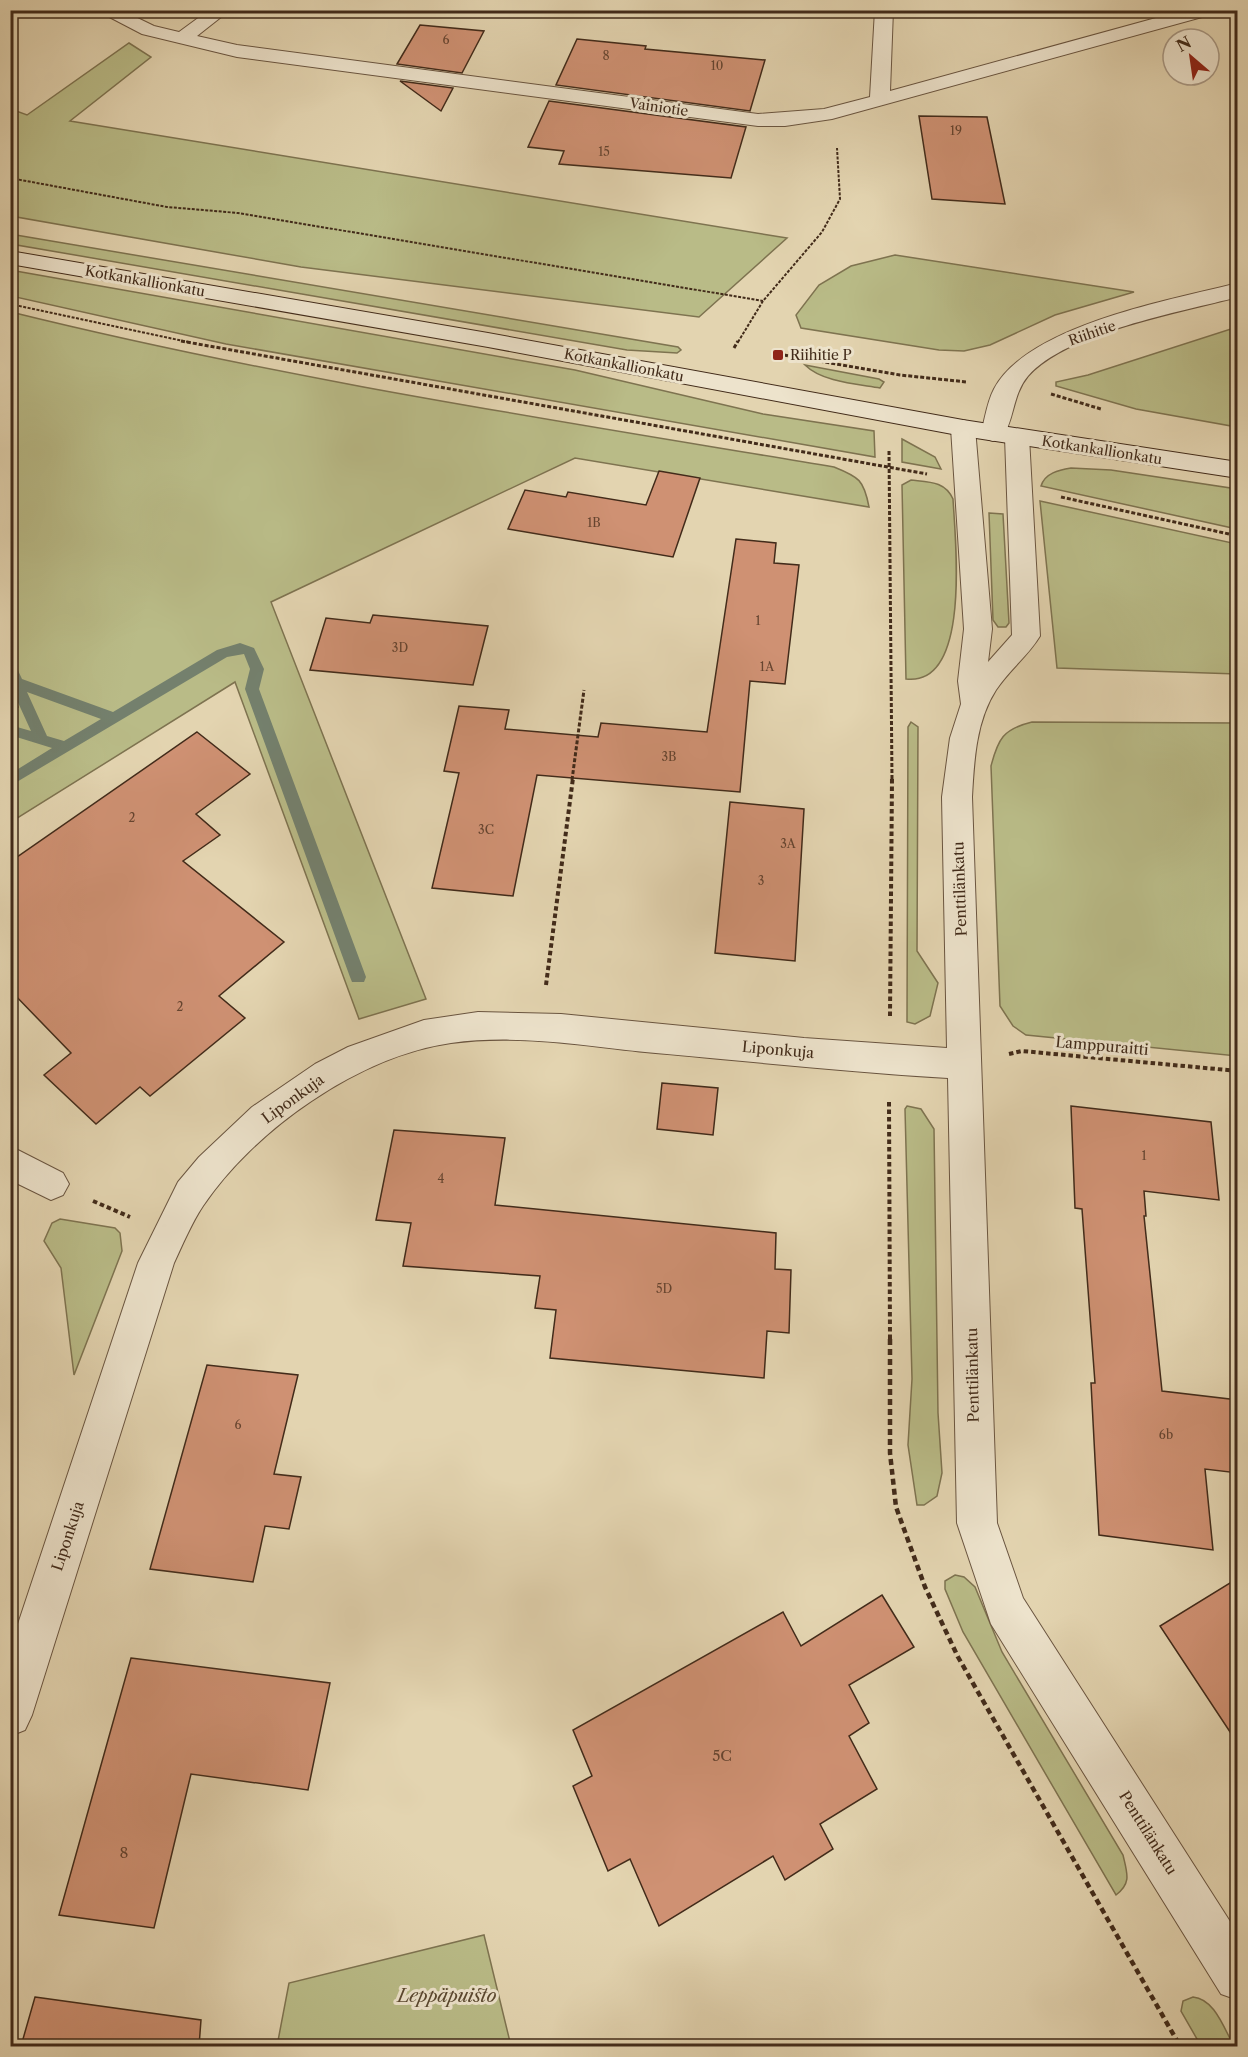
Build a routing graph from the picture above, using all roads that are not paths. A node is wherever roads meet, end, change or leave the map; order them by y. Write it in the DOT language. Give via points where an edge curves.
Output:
graph roads {
  1 [pos="105,10"];
  2 [pos="220,10"];
  3 [pos="884,10"];
  4 [pos="1207,10"];
  5 [pos="181,39"];
  6 [pos="879,99"];
  7 [pos="10,257"];
  8 [pos="1238,290"];
  9 [pos="963,429"];
  10 [pos="1005,435"];
  11 [pos="1238,470"];
  12 [pos="981,693"];
  13 [pos="966,1064"];
  14 [pos="10,1162"];
  15 [pos="51,1184"];
  16 [pos="10,1715"];
  17 [pos="1238,1977"];
  1 -- 5 [label="street, Vainiotie" via="148,30"];
  2 -- 5 [label="street"];
  3 -- 6 [label="street"];
  4 -- 6 [label="street, Vainiotie"];
  5 -- 6 [label="street, Vainiotie" via="237,51 758,120 825,115"];
  7 -- 9 [label="street, Kotkankallionkatu" via="488,340"];
  8 -- 10 [label="street, Riihitie" via="1088,332 1052,348 1027,365 1007,388"];
  9 -- 10 [label="street, Kotkankallionkatu"];
  9 -- 12 [label="street, Penttilänkatu" via="978,629 972,681"];
  10 -- 11 [label="street, Kotkankallionkatu"];
  10 -- 12 [label="street, Penttilänkatu" via="1026,636"];
  12 -- 13 [label="street, Penttilänkatu" via="959,756 957,797"];
  13 -- 16 [label="street, Liponkuja" via="477,1026 426,1033 382,1046 333,1069 293,1096 223,1157 192,1194 169,1234 152,1275"];
  13 -- 17 [label="street, Penttilänkatu" via="977,1523 1006,1609"];
  14 -- 15 [label="street"];
}
